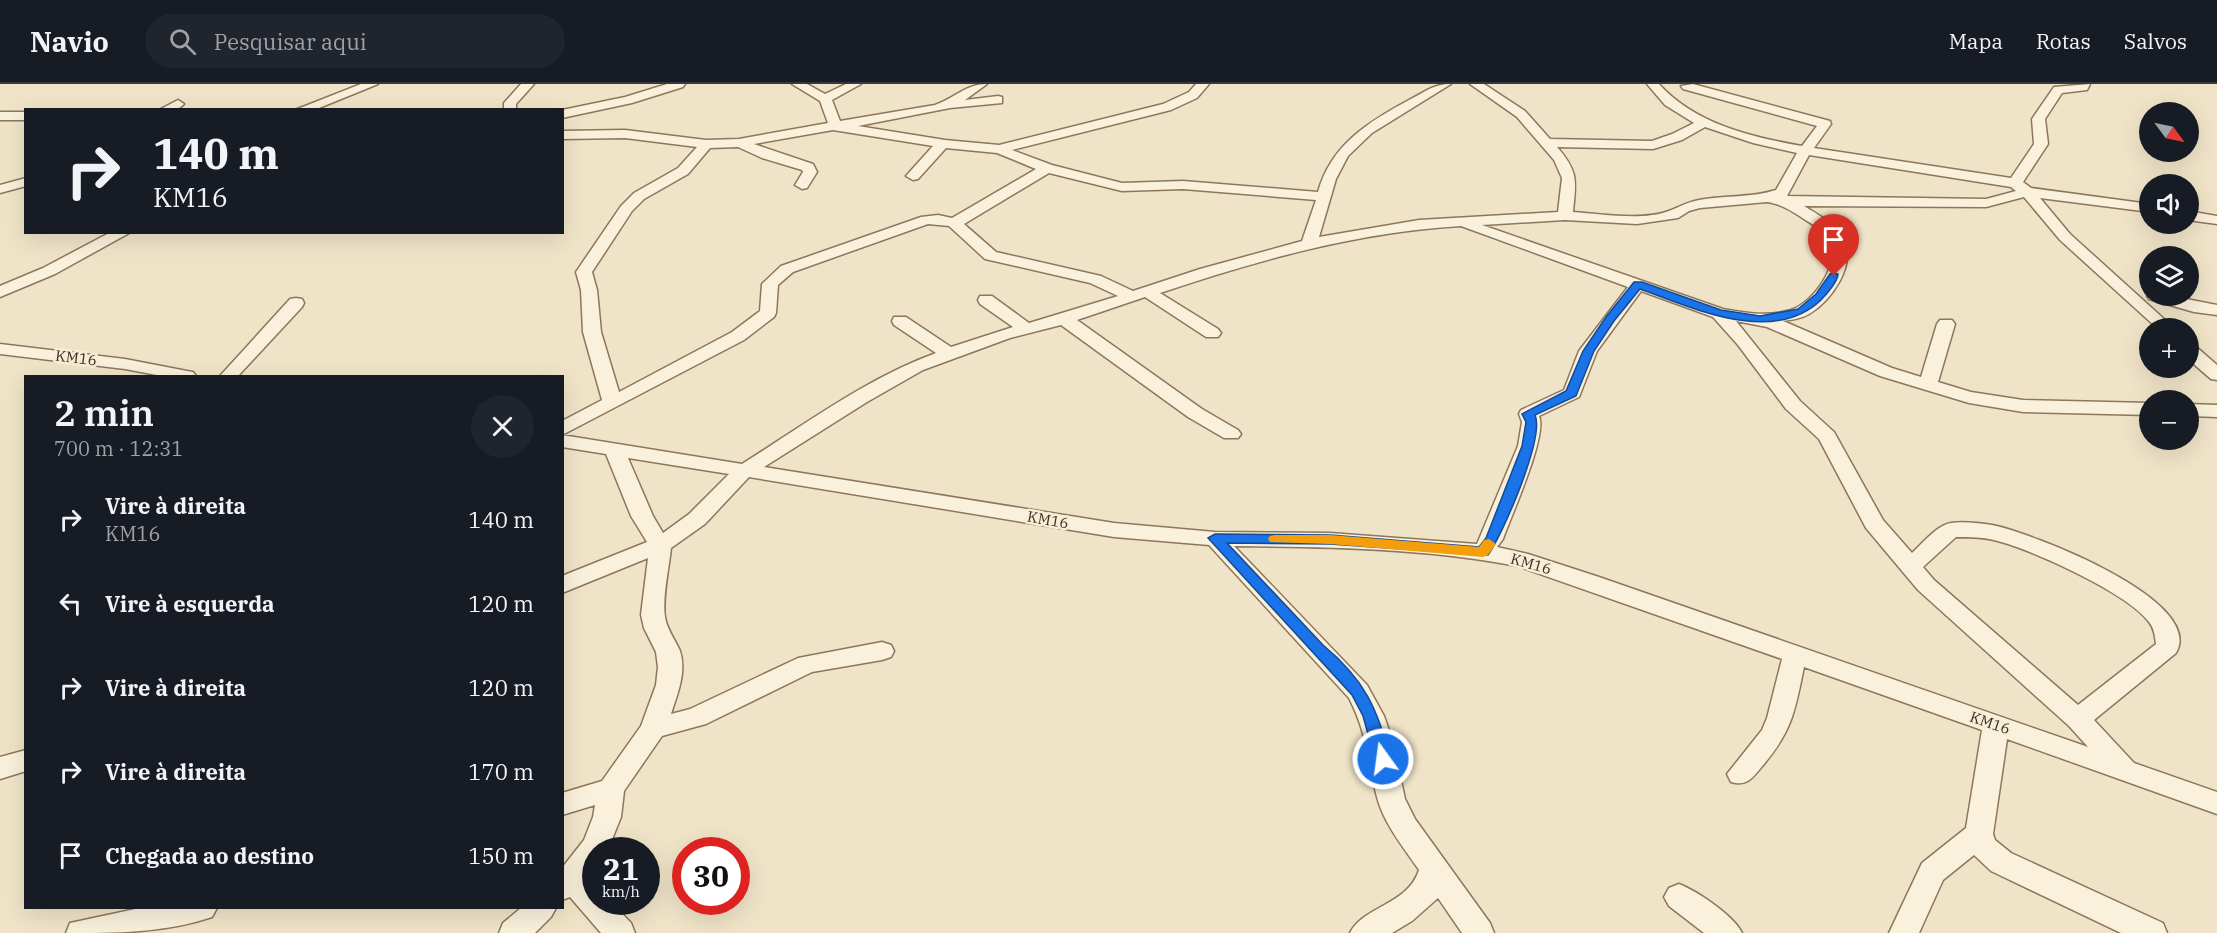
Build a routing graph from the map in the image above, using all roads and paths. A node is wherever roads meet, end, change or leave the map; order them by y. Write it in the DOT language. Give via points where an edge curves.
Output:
graph roads {
  1 [pos="372,84"];
  2 [pos="528,84"];
  3 [pos="645,84"];
  4 [pos="679,84"];
  5 [pos="798,84"];
  6 [pos="855,84"];
  7 [pos="981,84"];
  8 [pos="1203,84"];
  9 [pos="1444,84"];
  10 [pos="1476,84"];
  11 [pos="2084,84"];
  12 [pos="1690,85"];
  13 [pos="2063,86"];
  14 [pos="1656,89"];
  15 [pos="660,90"];
  16 [pos="825,99"];
  17 [pos="998,100"];
  18 [pos="178,104"];
  19 [pos="947,106"];
  20 [pos="169,108"];
  21 [pos="306,108"];
  22 [pos="510,108"];
  23 [pos="564,114"];
  24 [pos="0,116"];
  25 [pos="24,116"];
  26 [pos="1705,122"];
  27 [pos="836,127"];
  28 [pos="564,135"];
  29 [pos="739,142"];
  30 [pos="1545,142"];
  31 [pos="706,144"];
  32 [pos="942,144"];
  33 [pos="999,149"];
  34 [pos="1804,152"];
  35 [pos="1047,168"];
  36 [pos="913,176"];
  37 [pos="24,183"];
  38 [pos="802,185"];
  39 [pos="2021,187"];
  40 [pos="0,189"];
  41 [pos="1325,197"];
  42 [pos="1774,199"];
  43 [pos="2139,206"];
  44 [pos="1565,216"];
  45 [pos="2199,217"];
  46 [pos="2217,220"];
  47 [pos="1456,221"];
  48 [pos="954,223"];
  49 [pos="120,234"];
  50 [pos="1312,238"];
  51 [pos="1638,285"];
  52 [pos="2125,291"];
  53 [pos="0,292"];
  54 [pos="2139,293"];
  55 [pos="1141,294"];
  56 [pos="986,300"];
  57 [pos="296,303"];
  58 [pos="2190,306"];
  59 [pos="2217,310"];
  60 [pos="1730,318"];
  61 [pos="2155,318"];
  62 [pos="1064,320"];
  63 [pos="1760,320"];
  64 [pos="900,321"];
  65 [pos="1946,324"];
  66 [pos="1027,329"];
  67 [pos="1212,333"];
  68 [pos="0,349"];
  69 [pos="948,353"];
  70 [pos="2199,359"];
  71 [pos="182,375"];
  72 [pos="230,375"];
  73 [pos="2217,375"];
  74 [pos="1928,384"];
  75 [pos="612,401"];
  76 [pos="2139,409"];
  77 [pos="2199,410"];
  78 [pos="2217,411"];
  79 [pos="564,428"];
  80 [pos="1232,434"];
  81 [pos="564,441"];
  82 [pos="615,451"];
  83 [pos="744,471"];
  84 [pos="1215,538"];
  85 [pos="660,545"];
  86 [pos="1483,552"];
  87 [pos="1910,567"];
  88 [pos="564,584"];
  89 [pos="882,651"];
  90 [pos="1795,654"];
  91 [pos="2078,719"];
  92 [pos="1996,725"];
  93 [pos="653,729"];
  94 [pos="24,761"];
  95 [pos="0,768"];
  96 [pos="2125,770"];
  97 [pos="1740,774"];
  98 [pos="611,789"];
  99 [pos="564,803"];
  100 [pos="2217,803"];
  101 [pos="1979,834"];
  102 [pos="1434,869"];
  103 [pos="567,883"];
  104 [pos="1679,897"];
  105 [pos="197,909"];
  106 [pos="540,909"];
  107 [pos="81,933"];
  108 [pos="514,933"];
  109 [pos="620,933"];
  110 [pos="1365,933"];
  111 [pos="1479,933"];
  112 [pos="1727,933"];
  113 [pos="1904,933"];
  114 [pos="2152,933"];
  1 -- 21 [label="street"];
  2 -- 22 [label="street"];
  3 -- 15 [label="street"];
  4 -- 15 [label="street"];
  5 -- 16 [label="street"];
  6 -- 16 [label="street"];
  7 -- 19 [label="street"];
  8 -- 33 [label="street" via="1193,95 1167,106"];
  9 -- 41 [label="street" via="1359,135 1332,170"];
  10 -- 30 [label="street" via="1521,114"];
  11 -- 13 [label="street"];
  12 -- 14 [label="street"];
  12 -- 34 [label="street" via="1825,124"];
  13 -- 39 [label="street" via="2041,112 2041,144"];
  14 -- 26 [label="street" via="1681,110"];
  15 -- 23 [label="street"];
  16 -- 27 [label="street"];
  17 -- 19 [label="street"];
  18 -- 20 [label="street"];
  19 -- 27 [label="street"];
  24 -- 25 [label="street"];
  26 -- 30 [label="street" via="1653,145"];
  26 -- 34 [label="street"];
  27 -- 29 [label="street"];
  27 -- 32 [label="street"];
  28 -- 31 [label="street" via="625,134"];
  29 -- 31 [label="street"];
  29 -- 38 [label="street" via="808,167 810,172"];
  30 -- 44 [label="street" via="1556,153 1569,178"];
  31 -- 75 [label="street" via="683,171 639,196 626,209 584,272 592,332"];
  32 -- 33 [label="street"];
  32 -- 36 [label="street"];
  33 -- 35 [label="street"];
  34 -- 39 [label="street"];
  34 -- 42 [label="street" via="1782,193"];
  35 -- 41 [label="street" via="1132,188 1183,185"];
  35 -- 48 [label="street"];
  37 -- 40 [label="street"];
  39 -- 42 [label="street" via="1986,202"];
  39 -- 43 [label="street"];
  39 -- 52 [label="street" via="2065,237"];
  41 -- 50 [label="street"];
  42 -- 44 [label="street" via="1700,204 1673,215 1648,219"];
  42 -- 63 [label="street" via="1809,215 1833,236 1838,266 1819,296 1801,311"];
  44 -- 47 [label="street"];
  45 -- 46 [label="street"];
  47 -- 50 [label="street" via="1389,228 1335,241"];
  47 -- 51 [label="street"];
  48 -- 55 [label="street" via="991,256 1095,279"];
  48 -- 75 [label="street" via="926,220 787,269 770,284 768,313 759,321 738,336"];
  49 -- 53 [label="street"];
  50 -- 55 [label="street"];
  51 -- 60 [label="street"];
  51 -- 86 [label="street" via="1588,351 1572,393 1528,414 1532,422 1528,446 1492,539"];
  52 -- 54 [label="street"];
  52 -- 61 [label="street"];
  55 -- 62 [label="street"];
  55 -- 67 [label="street"];
  56 -- 66 [label="street"];
  57 -- 72 [label="street"];
  58 -- 59 [label="street"];
  60 -- 63 [label="street"];
  60 -- 87 [label="street" via="1793,405 1827,436 1874,523"];
  62 -- 66 [label="street"];
  62 -- 80 [label="street"];
  63 -- 74 [label="street" via="1878,369"];
  64 -- 69 [label="street"];
  65 -- 74 [label="street"];
  66 -- 69 [label="street"];
  68 -- 71 [label="street, KM16"];
  69 -- 83 [label="street" via="860,398"];
  70 -- 73 [label="street"];
  74 -- 76 [label="street" via="1982,401 2022,406"];
  75 -- 79 [label="street"];
  77 -- 78 [label="street"];
  81 -- 82 [label="street, KM16"];
  82 -- 83 [label="street, KM16"];
  82 -- 85 [label="street" via="642,516"];
  83 -- 84 [label="street, KM16" via="1114,531"];
  83 -- 85 [label="street" via="697,519"];
  84 -- 86 [label="street, KM16" via="1330,540"];
  84 -- 102 [label="street" via="1358,692 1380,742 1390,799"];
  85 -- 88 [label="street"];
  85 -- 93 [label="street" via="653,615 670,668"];
  86 -- 90 [label="street, KM16" via="1562,572"];
  87 -- 91 [label="street"];
  87 -- 91 [label="street" via="1951,530 1993,532 2025,542 2115,586 2152,610 2168,630 2168,647"];
  89 -- 93 [label="street" via="807,664 698,717"];
  90 -- 92 [label="street, KM16"];
  90 -- 97 [label="street" via="1772,736"];
  91 -- 96 [label="street"];
  92 -- 96 [label="street, KM16"];
  92 -- 101 [label="street"];
  93 -- 98 [label="street"];
  94 -- 95 [label="street"];
  96 -- 100 [label="street, KM16"];
  98 -- 99 [label="street"];
  98 -- 103 [label="street" via="607,817 595,847"];
  101 -- 113 [label="street" via="1932,872"];
  101 -- 114 [label="street" via="1984,847 2001,862"];
  102 -- 110 [label="street" via="1428,889 1402,912"];
  102 -- 111 [label="street"];
  103 -- 109 [label="street"];
  104 -- 112 [label="street"];
  105 -- 107 [label="street"];
  106 -- 108 [label="street"];
}
